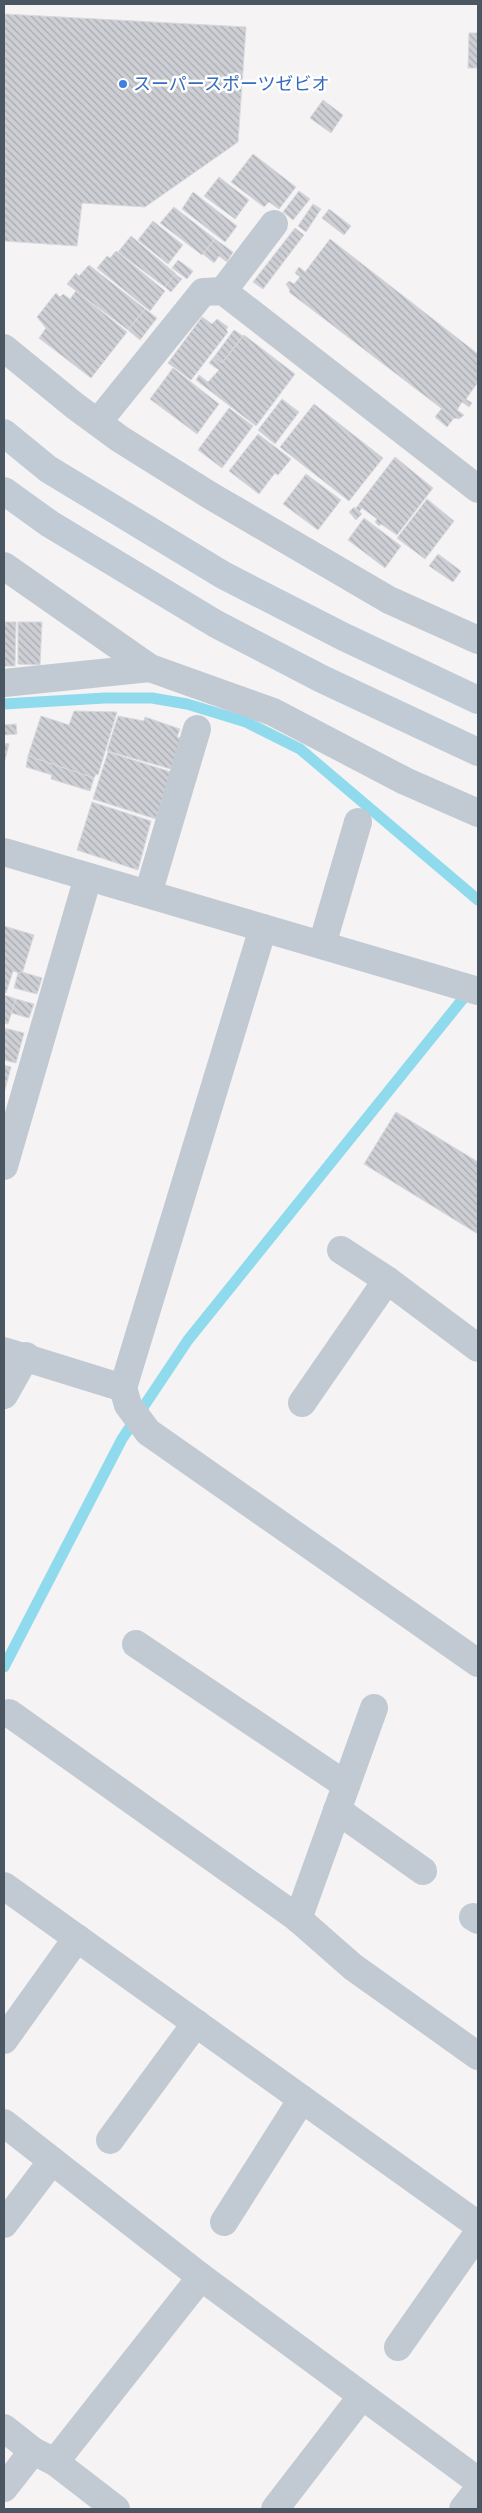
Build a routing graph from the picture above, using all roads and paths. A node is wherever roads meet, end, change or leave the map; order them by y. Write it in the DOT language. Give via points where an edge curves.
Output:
graph roads {
  1 [pos="274,224"];
  2 [pos="223,291"];
  3 [pos="4,348"];
  4 [pos="98,422"];
  5 [pos="4,433"];
  6 [pos="478,489"];
  7 [pos="4,491"];
  8 [pos="4,566"];
  9 [pos="478,640"];
  10 [pos="150,668"];
  11 [pos="4,683"];
  12 [pos="478,700"];
  13 [pos="197,729"];
  14 [pos="478,752"];
  15 [pos="478,813"];
  16 [pos="358,822"];
  17 [pos="4,852"];
  18 [pos="88,877"];
  19 [pos="148,894"];
  20 [pos="263,928"];
  21 [pos="322,945"];
  22 [pos="478,991"];
  23 [pos="4,1166"];
  24 [pos="341,1250"];
  25 [pos="387,1280"];
  26 [pos="478,1348"];
  27 [pos="15,1354"];
  28 [pos="4,1395"];
  29 [pos="125,1396"];
  30 [pos="302,1403"];
  31 [pos="136,1644"];
  32 [pos="478,1663"];
  33 [pos="374,1708"];
  34 [pos="9,1713"];
  35 [pos="342,1798"];
  36 [pos="423,1871"];
  37 [pos="4,1886"];
  38 [pos="298,1918"];
  39 [pos="77,1938"];
  40 [pos="196,2023"];
  41 [pos="4,2040"];
  42 [pos="478,2056"];
  43 [pos="302,2099"];
  44 [pos="4,2123"];
  45 [pos="110,2140"];
  46 [pos="52,2161"];
  47 [pos="224,2222"];
  48 [pos="4,2224"];
  49 [pos="478,2224"];
  50 [pos="478,2233"];
  51 [pos="201,2277"];
  52 [pos="398,2347"];
  53 [pos="362,2396"];
  54 [pos="4,2428"];
  55 [pos="44,2457"];
  56 [pos="478,2481"];
  57 [pos="4,2488"];
  58 [pos="478,2490"];
  59 [pos="116,2509"];
  60 [pos="275,2509"];
  61 [pos="463,2509"];
  1 -- 2 [label="street"];
  2 -- 4 [label="street" via="203,292"];
  2 -- 6 [label="street"];
  3 -- 4 [label="street"];
  4 -- 9 [label="street" via="211,496 389,600"];
  5 -- 12 [label="street" via="48,469 223,575 344,638"];
  7 -- 14 [label="street" via="50,524 269,653"];
  8 -- 10 [label="street"];
  10 -- 11 [label="street"];
  10 -- 15 [label="street" via="273,712 405,781"];
  13 -- 19 [label="street"];
  16 -- 21 [label="street"];
  17 -- 18 [label="street"];
  18 -- 19 [label="street"];
  18 -- 23 [label="street"];
  19 -- 20 [label="street"];
  20 -- 21 [label="street"];
  20 -- 29 [label="street"];
  21 -- 22 [label="street"];
  24 -- 25 [label="street"];
  25 -- 26 [label="street"];
  25 -- 30 [label="street"];
  27 -- 28 [label="street"];
  27 -- 29 [label="street"];
  29 -- 32 [label="street" via="148,1432"];
  31 -- 35 [label="street"];
  33 -- 35 [label="street"];
  34 -- 38 [label="street"];
  35 -- 36 [label="street"];
  35 -- 38 [label="street"];
  37 -- 39 [label="street"];
  38 -- 42 [label="street" via="353,1966"];
  39 -- 40 [label="street"];
  39 -- 41 [label="street"];
  40 -- 43 [label="street"];
  40 -- 45 [label="street"];
  43 -- 47 [label="street"];
  43 -- 49 [label="street"];
  44 -- 46 [label="street"];
  46 -- 48 [label="street"];
  46 -- 51 [label="street"];
  50 -- 52 [label="street"];
  51 -- 53 [label="street"];
  51 -- 55 [label="street"];
  53 -- 56 [label="street"];
  53 -- 60 [label="street"];
  54 -- 55 [label="street"];
  55 -- 57 [label="street"];
  55 -- 59 [label="street"];
  58 -- 61 [label="street"];
}
